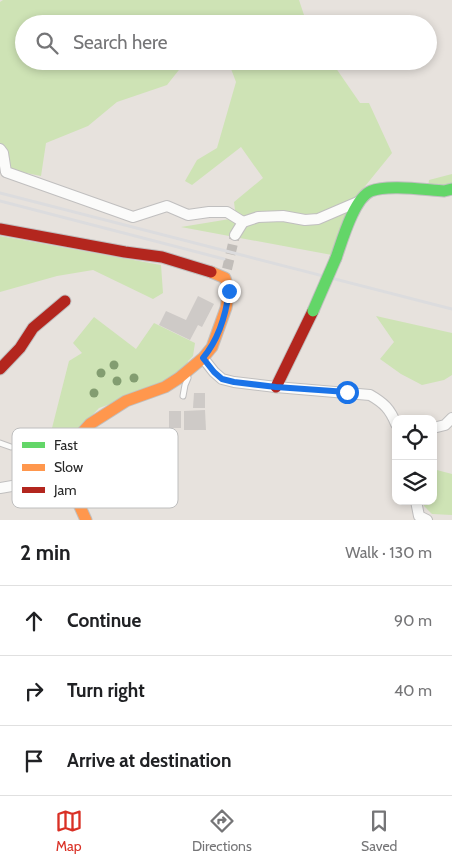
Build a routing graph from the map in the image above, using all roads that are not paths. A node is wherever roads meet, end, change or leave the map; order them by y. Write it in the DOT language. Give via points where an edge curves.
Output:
graph roads {
  1 [pos="0,149"];
  2 [pos="452,189"];
  3 [pos="360,201"];
  4 [pos="243,222"];
  5 [pos="0,229"];
  6 [pos="235,235"];
  7 [pos="65,300"];
  8 [pos="199,361"];
  9 [pos="0,370"];
  10 [pos="276,387"];
  11 [pos="183,396"];
  12 [pos="392,415"];
  13 [pos="452,418"];
  14 [pos="437,427"];
  15 [pos="86,428"];
  16 [pos="0,443"];
  17 [pos="11,446"];
  18 [pos="417,505"];
  19 [pos="81,508"];
  20 [pos="86,520"];
  21 [pos="428,520"];
  1 -- 4 [label="street" via="6,172 133,217 167,206 188,215 227,212"];
  2 -- 3 [label="street" via="385,189 372,191"];
  3 -- 4 [label="street" via="318,219 283,216 258,217"];
  3 -- 10 [label="street, bridge"];
  4 -- 6 [label="street"];
  5 -- 8 [label="street" via="162,257 226,274 229,291 226,308 212,348"];
  7 -- 9 [label="street" via="33,328"];
  8 -- 10 [label="street" via="222,379"];
  8 -- 11 [label="lane" via="184,385"];
  8 -- 15 [label="street" via="165,387 126,401"];
  10 -- 12 [label="street" via="370,394 383,402"];
  13 -- 14 [label="street"];
  16 -- 17 [label="lane"];
  18 -- 21 [label="street" via="419,516"];
  19 -- 20 [label="street"];
}
